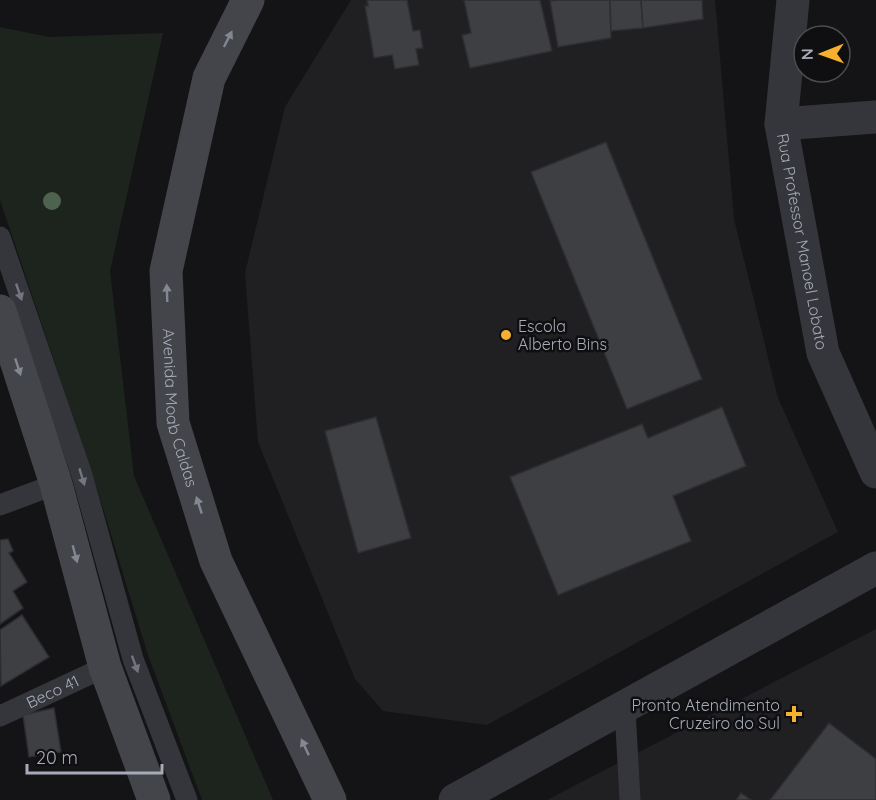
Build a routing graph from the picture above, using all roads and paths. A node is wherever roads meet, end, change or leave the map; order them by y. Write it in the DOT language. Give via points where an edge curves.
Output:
graph roads {
  1 [pos="248,0"];
  2 [pos="793,0"];
  3 [pos="876,117"];
  4 [pos="782,124"];
  5 [pos="0,237"];
  6 [pos="0,311"];
  7 [pos="876,472"];
  8 [pos="56,484"];
  9 [pos="0,505"];
  10 [pos="876,568"];
  11 [pos="105,668"];
  12 [pos="625,709"];
  13 [pos="0,716"];
  14 [pos="154,800"];
  15 [pos="187,800"];
  16 [pos="330,800"];
  17 [pos="454,800"];
  18 [pos="630,800"];
  16 -- 1 [label="main road, Avenida Moab Caldas, one-way" via="216,561 173,423 166,271 208,78"];
  2 -- 4 [label="street, Rua Professor Manoel Lobato"];
  3 -- 4 [label="street"];
  4 -- 7 [label="street, Rua Professor Manoel Lobato" via="823,353"];
  5 -- 15 [label="lane, one-way" via="82,475 133,659"];
  6 -- 8 [label="main road, one-way"];
  8 -- 9 [label="lane"];
  8 -- 11 [label="main road, one-way"];
  10 -- 12 [label="street"];
  11 -- 13 [label="lane, Beco 41"];
  11 -- 14 [label="main road"];
  12 -- 17 [label="street"];
  12 -- 18 [label="lane"];
}
